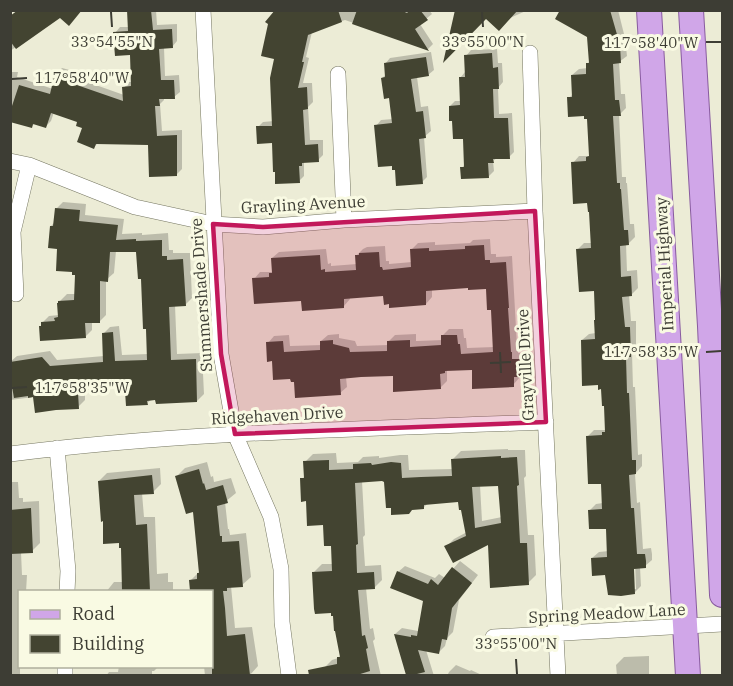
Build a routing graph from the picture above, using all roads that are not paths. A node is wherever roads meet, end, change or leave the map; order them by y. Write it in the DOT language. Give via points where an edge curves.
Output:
graph roads {
  1 [pos="203,10"];
  2 [pos="649,10"];
  3 [pos="691,10"];
  4 [pos="530,53"];
  5 [pos="338,74"];
  6 [pos="10,161"];
  7 [pos="29,165"];
  8 [pos="535,211"];
  9 [pos="344,220"];
  10 [pos="213,224"];
  11 [pos="16,294"];
  12 [pos="546,422"];
  13 [pos="235,434"];
  14 [pos="57,448"];
  15 [pos="10,454"];
  16 [pos="67,590"];
  17 [pos="723,595"];
  18 [pos="723,624"];
  19 [pos="686,626"];
  20 [pos="556,633"];
  21 [pos="493,637"];
  22 [pos="289,675"];
  23 [pos="558,675"];
  24 [pos="688,675"];
  1 -- 10 [label="street, Summershade Drive"];
  2 -- 19 [label="main road, Imperial Highway"];
  3 -- 17 [label="main road"];
  4 -- 8 [label="street, Grayville Drive"];
  5 -- 9 [label="street"];
  6 -- 7 [label="street, Grayling Avenue"];
  7 -- 10 [label="street, Grayling Avenue" via="135,207"];
  7 -- 11 [label="street" via="13,232"];
  8 -- 9 [label="street, Grayling Avenue"];
  8 -- 12 [label="street, Grayville Drive"];
  9 -- 10 [label="street, Grayling Avenue" via="263,226"];
  10 -- 13 [label="street, Summershade Drive" via="221,354"];
  12 -- 13 [label="street, Ridgehaven Drive"];
  12 -- 20 [label="street, Grayville Drive"];
  13 -- 14 [label="street, Ridgehaven Drive"];
  13 -- 22 [label="street, Summershade Drive" via="271,517 281,569"];
  14 -- 15 [label="street, Ridgehaven Drive"];
  14 -- 16 [label="street"];
  18 -- 19 [label="street, Spring Meadow Lane"];
  19 -- 20 [label="street, Spring Meadow Lane"];
  19 -- 24 [label="main road, Imperial Highway"];
  20 -- 21 [label="street, Spring Meadow Lane"];
  20 -- 23 [label="street, Grayville Drive"];
}
